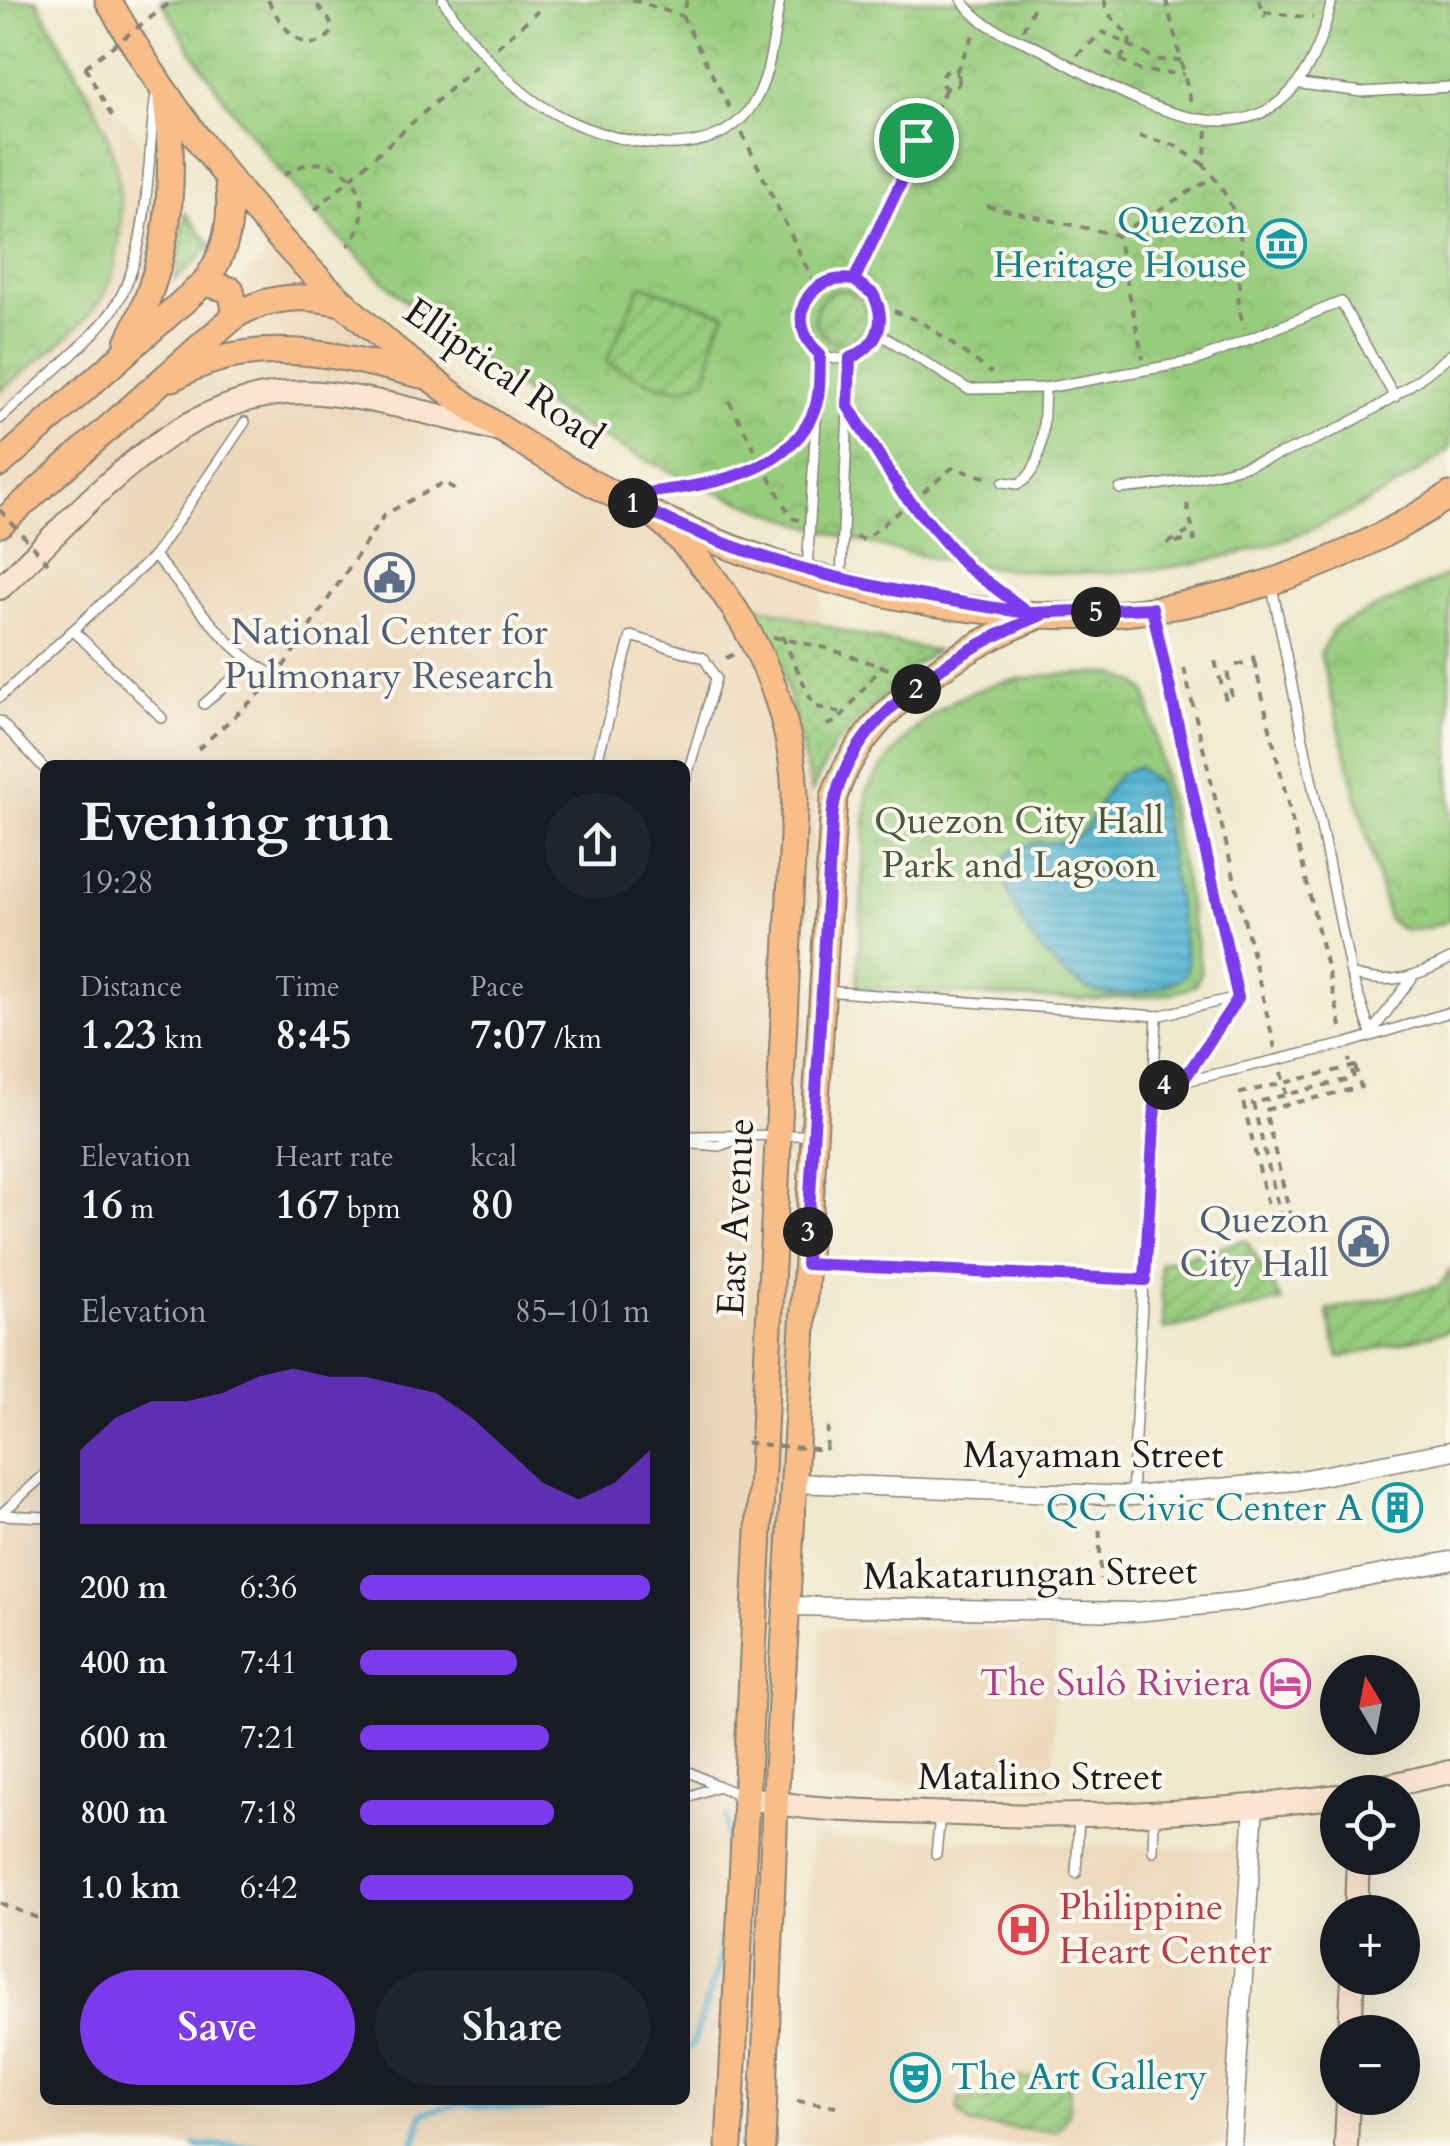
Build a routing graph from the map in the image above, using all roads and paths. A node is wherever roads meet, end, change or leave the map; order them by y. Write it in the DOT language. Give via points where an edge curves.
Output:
graph roads {
  1 [pos="108,0"];
  2 [pos="174,0"];
  3 [pos="268,0"];
  4 [pos="314,0"];
  5 [pos="443,0"];
  6 [pos="632,0"];
  7 [pos="687,0"];
  8 [pos="780,0"];
  9 [pos="962,0"];
  10 [pos="1105,0"];
  11 [pos="1166,0"];
  12 [pos="1259,0"];
  13 [pos="1332,0"];
  14 [pos="1034,7"];
  15 [pos="538,10"];
  16 [pos="682,16"];
  17 [pos="1328,20"];
  18 [pos="980,22"];
  19 [pos="1018,40"];
  20 [pos="1130,48"];
  21 [pos="1106,52"];
  22 [pos="489,54"];
  23 [pos="1120,60"];
  24 [pos="1181,60"];
  25 [pos="1068,66"];
  26 [pos="956,72"];
  27 [pos="1184,74"];
  28 [pos="1301,84"];
  29 [pos="1450,87"];
  30 [pos="161,88"];
  31 [pos="946,88"];
  32 [pos="1196,119"];
  33 [pos="1208,120"];
  34 [pos="108,123"];
  35 [pos="737,123"];
  36 [pos="1140,136"];
  37 [pos="921,140"];
  38 [pos="914,155"];
  39 [pos="1204,165"];
  40 [pos="284,175"];
  41 [pos="351,178"];
  42 [pos="1214,178"];
  43 [pos="228,179"];
  44 [pos="987,206"];
  45 [pos="315,210"];
  46 [pos="1117,235"];
  47 [pos="348,246"];
  48 [pos="854,280"];
  49 [pos="204,283"];
  50 [pos="816,286"];
  51 [pos="344,304"];
  52 [pos="879,305"];
  53 [pos="236,316"];
  54 [pos="878,333"];
  55 [pos="1252,340"];
  56 [pos="123,352"];
  57 [pos="820,354"];
  58 [pos="1450,355"];
  59 [pos="850,358"];
  60 [pos="1147,373"];
  61 [pos="429,377"];
  62 [pos="1045,388"];
  63 [pos="1010,390"];
  64 [pos="1395,397"];
  65 [pos="139,398"];
  66 [pos="817,402"];
  67 [pos="848,406"];
  68 [pos="0,419"];
  69 [pos="245,422"];
  70 [pos="508,432"];
  71 [pos="0,464"];
  72 [pos="1003,482"];
  73 [pos="1120,489"];
  74 [pos="455,490"];
  75 [pos="1450,495"];
  76 [pos="620,496"];
  77 [pos="1186,504"];
  78 [pos="0,510"];
  79 [pos="655,514"];
  80 [pos="0,524"];
  81 [pos="1188,532"];
  82 [pos="154,556"];
  83 [pos="48,562"];
  84 [pos="807,571"];
  85 [pos="841,582"];
  86 [pos="1271,582"];
  87 [pos="0,588"];
  88 [pos="1152,608"];
  89 [pos="1035,614"];
  90 [pos="74,631"];
  91 [pos="782,636"];
  92 [pos="766,638"];
  93 [pos="1252,652"];
  94 [pos="1215,661"];
  95 [pos="1254,661"];
  96 [pos="251,662"];
  97 [pos="882,664"];
  98 [pos="1236,665"];
  99 [pos="1184,668"];
  100 [pos="1227,671"];
  101 [pos="276,678"];
  102 [pos="295,684"];
  103 [pos="914,691"];
  104 [pos="0,697"];
  105 [pos="204,704"];
  106 [pos="844,714"];
  107 [pos="162,718"];
  108 [pos="0,721"];
  109 [pos="827,724"];
  110 [pos="198,750"];
  111 [pos="597,760"];
  112 [pos="40,764"];
  113 [pos="690,765"];
  114 [pos="1450,959"];
  115 [pos="1350,974"];
  116 [pos="1412,978"];
  117 [pos="822,990"];
  118 [pos="1238,998"];
  119 [pos="1450,1012"];
  120 [pos="1157,1016"];
  121 [pos="1370,1033"];
  122 [pos="1345,1044"];
  123 [pos="1278,1059"];
  124 [pos="1351,1067"];
  125 [pos="1185,1078"];
  126 [pos="1283,1083"];
  127 [pos="1156,1088"];
  128 [pos="1286,1094"];
  129 [pos="766,1134"];
  130 [pos="814,1136"];
  131 [pos="690,1140"];
  132 [pos="1284,1232"];
  133 [pos="806,1264"];
  134 [pos="1145,1280"];
  135 [pos="828,1427"];
  136 [pos="746,1443"];
  137 [pos="1450,1451"];
  138 [pos="40,1479"];
  139 [pos="794,1482"];
  140 [pos="1098,1494"];
  141 [pos="1132,1496"];
  142 [pos="1,1515"];
  143 [pos="40,1517"];
  144 [pos="1450,1562"];
  145 [pos="1101,1579"];
  146 [pos="787,1606"];
  147 [pos="690,1772"];
  148 [pos="1450,1772"];
  149 [pos="1420,1779"];
  150 [pos="718,1786"];
  151 [pos="690,1796"];
  152 [pos="744,1796"];
  153 [pos="1320,1798"];
  154 [pos="775,1804"];
  155 [pos="1254,1806"];
  156 [pos="940,1814"];
  157 [pos="1154,1814"];
  158 [pos="1079,1818"];
  159 [pos="1153,1851"];
  160 [pos="936,1854"];
  161 [pos="1076,1873"];
  162 [pos="0,1903"];
  163 [pos="40,1919"];
  164 [pos="797,2101"];
  165 [pos="836,2106"];
  166 [pos="1347,2115"];
  167 [pos="728,2146"];
  168 [pos="762,2146"];
  169 [pos="1232,2146"];
  170 [pos="1346,2146"];
  1 -- 30 [label="main road, Elliptical Road"];
  2 -- 34 [label="path, bridge" via="85,66 112,115"];
  3 -- 4 [label="path" via="282,28 309,43 332,32"];
  5 -- 22 [label="lane"];
  6 -- 16 [label="path"];
  7 -- 16 [label="path"];
  8 -- 35 [label="lane" via="760,92"];
  9 -- 18 [label="lane"];
  10 -- 20 [label="path" via="1106,11 1130,37"];
  11 -- 24 [label="path"];
  12 -- 17 [label="path" via="1264,15"];
  13 -- 17 [label="lane"];
  14 -- 19 [label="path"];
  15 -- 22 [label="path"];
  16 -- 35 [label="path"];
  17 -- 28 [label="lane"];
  18 -- 19 [label="lane"];
  18 -- 26 [label="path"];
  19 -- 25 [label="lane"];
  20 -- 23 [label="path"];
  20 -- 24 [label="path" via="1158,60"];
  20 -- 25 [label="path" via="1103,32"];
  21 -- 23 [label="path"];
  22 -- 35 [label="lane" via="538,104 604,132 673,143 704,140"];
  22 -- 41 [label="path"];
  23 -- 27 [label="path" via="1141,70"];
  24 -- 27 [label="path"];
  25 -- 32 [label="lane" via="1134,99"];
  26 -- 31 [label="path" via="957,86"];
  26 -- 31 [label="path" via="942,75"];
  27 -- 32 [label="path"];
  28 -- 29 [label="lane" via="1362,92"];
  28 -- 33 [label="lane" via="1271,110"];
  30 -- 43 [label="main road, Elliptical Road"];
  30 -- 56 [label="main road" via="173,194 166,243"];
  30 -- 68 [label="lane" via="126,286 104,322"];
  31 -- 37 [label="path"];
  32 -- 33 [label="lane"];
  33 -- 39 [label="path"];
  35 -- 50 [label="path"];
  36 -- 39 [label="path" via="1174,145"];
  37 -- 38 [label="path" via="910,146"];
  37 -- 38 [label="path" via="926,151"];
  38 -- 48 [label="path"];
  39 -- 42 [label="path"];
  40 -- 41 [label="path" via="322,162"];
  41 -- 45 [label="path"];
  41 -- 47 [label="path" via="363,217"];
  42 -- 46 [label="path"];
  42 -- 55 [label="path" via="1239,226 1236,298"];
  43 -- 49 [label="main road" via="230,226"];
  43 -- 51 [label="main road, Elliptical Road"];
  44 -- 46 [label="path"];
  46 -- 60 [label="path"];
  48 -- 50 [label="lane"];
  48 -- 52 [label="lane"];
  49 -- 53 [label="main road" via="231,290"];
  49 -- 56 [label="main road"];
  50 -- 57 [label="lane" via="800,321"];
  51 -- 53 [label="main road" via="295,296"];
  51 -- 61 [label="main road, Elliptical Road"];
  52 -- 54 [label="lane"];
  52 -- 63 [label="path" via="922,322"];
  53 -- 65 [label="main road"];
  54 -- 59 [label="lane"];
  54 -- 63 [label="lane" via="968,389"];
  55 -- 60 [label="lane"];
  55 -- 64 [label="lane" via="1341,302"];
  56 -- 71 [label="main road"];
  57 -- 59 [label="lane"];
  57 -- 66 [label="lane"];
  58 -- 64 [label="lane"];
  59 -- 67 [label="lane"];
  60 -- 62 [label="lane"];
  61 -- 65 [label="main road" via="335,353 275,350 183,372"];
  61 -- 70 [label="main road, Elliptical Road"];
  62 -- 63 [label="lane"];
  62 -- 72 [label="lane" via="1032,474 1018,484"];
  64 -- 73 [label="lane" via="1346,426 1231,472"];
  65 -- 80 [label="main road"];
  66 -- 76 [label="lane" via="794,444 763,464 700,485"];
  66 -- 84 [label="lane"];
  67 -- 85 [label="lane"];
  67 -- 89 [label="lane" via="942,542"];
  69 -- 82 [label="lane"];
  70 -- 76 [label="main road, Elliptical Road"];
  70 -- 87 [label="street" via="318,393 213,409 146,452"];
  74 -- 101 [label="path" via="445,482 385,514"];
  75 -- 86 [label="main road, Elliptical Road" via="1368,542"];
  76 -- 79 [label="main road, Elliptical Road"];
  77 -- 81 [label="path" via="1195,540 1168,542"];
  78 -- 83 [label="path, bridge"];
  79 -- 84 [label="main road, Elliptical Road"];
  79 -- 129 [label="main road, East Avenue" via="688,544 734,610 779,696 792,746 795,802"];
  82 -- 90 [label="lane"];
  82 -- 96 [label="lane"];
  84 -- 85 [label="main road, Elliptical Road"];
  85 -- 89 [label="main road, Elliptical Road"];
  86 -- 88 [label="main road, Elliptical Road"];
  86 -- 115 [label="lane"];
  88 -- 89 [label="main road, Elliptical Road"];
  88 -- 118 [label="lane"];
  89 -- 103 [label="main road, East Avenue"];
  90 -- 104 [label="lane"];
  90 -- 107 [label="lane"];
  91 -- 92 [label="path"];
  91 -- 97 [label="path"];
  91 -- 106 [label="path" via="815,708"];
  93 -- 95 [label="path"];
  94 -- 100 [label="path" via="1226,700 1232,697"];
  95 -- 98 [label="path"];
  95 -- 122 [label="path"];
  96 -- 101 [label="lane"];
  96 -- 105 [label="lane"];
  97 -- 103 [label="path" via="902,674"];
  97 -- 106 [label="path"];
  99 -- 123 [label="path"];
  101 -- 102 [label="lane"];
  101 -- 110 [label="path"];
  103 -- 117 [label="main road, East Avenue" via="860,747 834,797"];
  106 -- 109 [label="path"];
  108 -- 112 [label="lane"];
  111 -- 113 [label="lane" via="631,636 704,658 716,678"];
  114 -- 116 [label="lane"];
  115 -- 116 [label="lane" via="1372,981"];
  115 -- 121 [label="lane"];
  116 -- 121 [label="lane"];
  117 -- 120 [label="lane"];
  117 -- 130 [label="main road, East Avenue"];
  118 -- 120 [label="lane"];
  118 -- 125 [label="lane"];
  119 -- 121 [label="lane"];
  120 -- 127 [label="lane"];
  121 -- 122 [label="lane"];
  122 -- 123 [label="lane"];
  122 -- 124 [label="path"];
  123 -- 125 [label="lane"];
  123 -- 126 [label="path"];
  124 -- 126 [label="path"];
  124 -- 128 [label="path" via="1354,1078"];
  124 -- 132 [label="path" via="1361,1088 1265,1110 1293,1226"];
  125 -- 127 [label="lane"];
  126 -- 128 [label="path"];
  126 -- 132 [label="path" via="1241,1093 1274,1231"];
  127 -- 134 [label="lane"];
  128 -- 132 [label="path" via="1253,1102"];
  129 -- 130 [label="lane"];
  129 -- 131 [label="lane"];
  129 -- 152 [label="main road, East Avenue"];
  130 -- 133 [label="main road, East Avenue"];
  133 -- 134 [label="lane"];
  133 -- 139 [label="main road, East Avenue"];
  134 -- 141 [label="lane"];
  135 -- 136 [label="path, bridge" via="826,1450"];
  137 -- 141 [label="street, Mayaman Street" via="1296,1481"];
  138 -- 142 [label="lane"];
  139 -- 140 [label="street, Mayaman Street"];
  139 -- 146 [label="main road, East Avenue"];
  140 -- 141 [label="street, Mayaman Street"];
  140 -- 145 [label="path"];
  142 -- 143 [label="lane"];
  144 -- 146 [label="street, Makatarungan Street" via="1245,1601 1134,1612"];
  146 -- 154 [label="main road, East Avenue"];
  147 -- 150 [label="lane"];
  148 -- 149 [label="street"];
  150 -- 151 [label="lane"];
  150 -- 152 [label="lane"];
  152 -- 154 [label="street, Matalino Street"];
  152 -- 167 [label="main road, East Avenue"];
  153 -- 155 [label="street, Matalino Street"];
  154 -- 156 [label="street, Matalino Street"];
  154 -- 168 [label="main road, East Avenue"];
  155 -- 157 [label="street, Matalino Street"];
  155 -- 169 [label="street"];
  156 -- 158 [label="street, Matalino Street"];
  156 -- 160 [label="lane"];
  157 -- 158 [label="street, Matalino Street"];
  157 -- 159 [label="lane"];
  158 -- 161 [label="lane"];
  162 -- 163 [label="path"];
  164 -- 165 [label="path"];
  166 -- 170 [label="street"];
}
